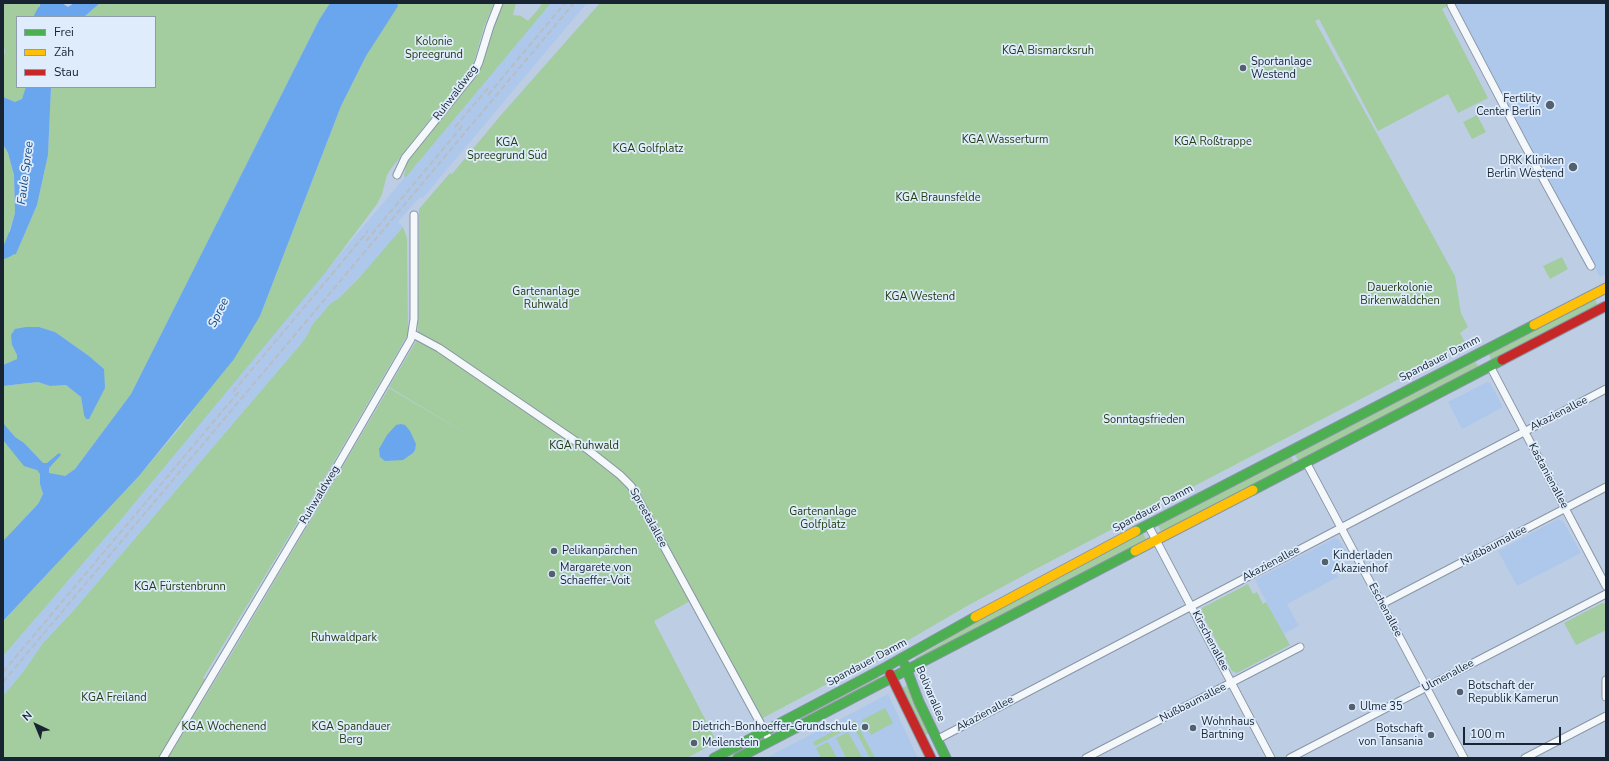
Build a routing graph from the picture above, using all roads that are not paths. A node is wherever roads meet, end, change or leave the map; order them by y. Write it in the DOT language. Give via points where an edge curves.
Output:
graph roads {
  1 [pos="499,3"];
  2 [pos="1451,5"];
  3 [pos="397,175"];
  4 [pos="414,215"];
  5 [pos="1591,266"];
  6 [pos="1606,288"];
  7 [pos="1606,306"];
  8 [pos="413,334"];
  9 [pos="1490,366"];
  10 [pos="1606,389"];
  11 [pos="1524,432"];
  12 [pos="1306,462"];
  13 [pos="1606,487"];
  14 [pos="1565,508"];
  15 [pos="1148,525"];
  16 [pos="1340,528"];
  17 [pos="1156,540"];
  18 [pos="1606,586"];
  19 [pos="1606,594"];
  20 [pos="1382,604"];
  21 [pos="1191,606"];
  22 [pos="1300,647"];
  23 [pos="901,658"];
  24 [pos="886,667"];
  25 [pos="907,670"];
  26 [pos="892,677"];
  27 [pos="1606,680"];
  28 [pos="1231,683"];
  29 [pos="1426,687"];
  30 [pos="1606,697"];
  31 [pos="1606,716"];
  32 [pos="765,731"];
  33 [pos="938,739"];
  34 [pos="770,741"];
  35 [pos="925,745"];
  36 [pos="163,758"];
  37 [pos="714,758"];
  38 [pos="738,758"];
  39 [pos="931,758"];
  40 [pos="946,758"];
  41 [pos="1086,758"];
  42 [pos="1271,758"];
  43 [pos="1290,758"];
  44 [pos="1464,758"];
  45 [pos="1525,758"];
  1 -- 3 [label="street, Ruhwaldweg" via="475,71 405,158"];
  2 -- 5 [label="street"];
  4 -- 8 [label="street, Ruhwaldweg"];
  6 -- 15 [label="main road, Spandauer Damm"];
  7 -- 9 [label="main road"];
  8 -- 32 [label="street, Spreetalallee" via="438,348 587,449 631,486"];
  8 -- 36 [label="street, Ruhwaldweg" via="403,355"];
  9 -- 11 [label="street, Kastanienallee"];
  9 -- 12 [label="main road"];
  10 -- 11 [label="street, Akazienallee"];
  11 -- 14 [label="street, Kastanienallee"];
  11 -- 16 [label="street, Akazienallee"];
  12 -- 16 [label="street, Eschenallee"];
  12 -- 17 [label="main road"];
  13 -- 14 [label="street, Nußbaumallee"];
  14 -- 18 [label="street, Kastanienallee"];
  14 -- 20 [label="street, Nußbaumallee"];
  15 -- 17 [label="street, Kirschenallee"];
  15 -- 23 [label="main road, Spandauer Damm"];
  16 -- 20 [label="street, Eschenallee"];
  16 -- 21 [label="street, Akazienallee"];
  17 -- 21 [label="street, Kirschenallee"];
  17 -- 25 [label="main road"];
  19 -- 29 [label="street, Ulmenallee"];
  20 -- 29 [label="street, Eschenallee"];
  21 -- 28 [label="street, Kirschenallee"];
  21 -- 33 [label="street, Akazienallee"];
  22 -- 28 [label="street, Nußbaumallee"];
  23 -- 24 [label="main road, Spandauer Damm"];
  23 -- 25 [label="main road, Bolivarallee"];
  24 -- 26 [label="main road"];
  24 -- 32 [label="main road, Spandauer Damm"];
  25 -- 26 [label="main road"];
  25 -- 33 [label="main road, Bolivarallee" via="919,702"];
  26 -- 34 [label="main road"];
  26 -- 35 [label="main road"];
  27 -- 30 [label="street"];
  28 -- 41 [label="street, Nußbaumallee"];
  28 -- 42 [label="street, Kirschenallee"];
  29 -- 43 [label="street, Ulmenallee"];
  29 -- 44 [label="street, Eschenallee"];
  31 -- 45 [label="street"];
  32 -- 34 [label="street, Spreetalallee"];
  32 -- 37 [label="main road, Spandauer Damm"];
  33 -- 35 [label="main road, Bolivarallee"];
  33 -- 40 [label="main road, Bolivarallee"];
  34 -- 38 [label="main road"];
  35 -- 39 [label="main road"];
}
